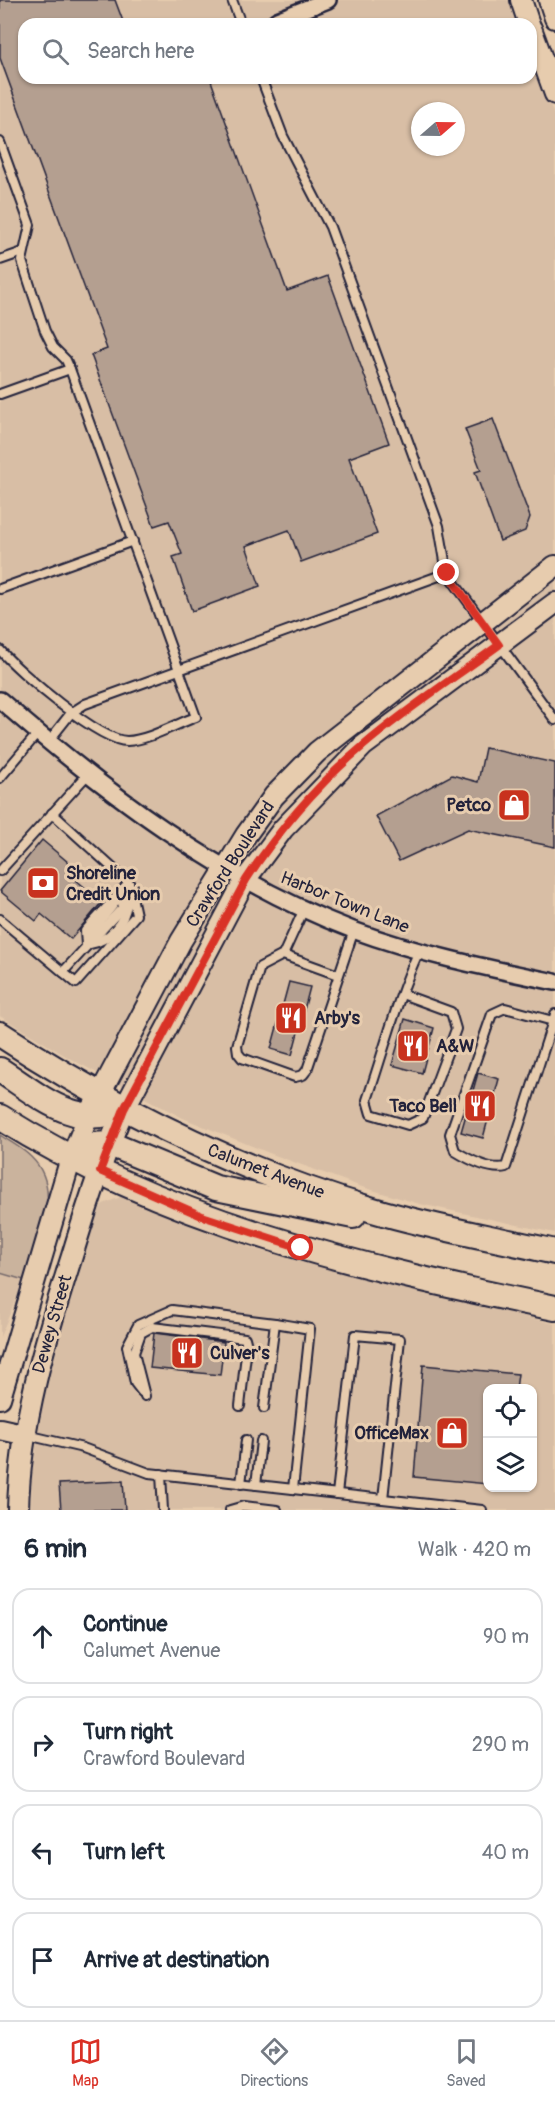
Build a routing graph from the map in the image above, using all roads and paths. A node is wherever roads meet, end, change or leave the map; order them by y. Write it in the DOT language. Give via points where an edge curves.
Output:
graph roads {
  1 [pos="232,0"];
  2 [pos="328,0"];
  3 [pos="521,0"];
  4 [pos="549,0"];
  5 [pos="239,18"];
  6 [pos="281,18"];
  7 [pos="527,18"];
  8 [pos="555,18"];
  9 [pos="537,44"];
  10 [pos="263,84"];
  11 [pos="555,94"];
  12 [pos="0,142"];
  13 [pos="23,252"];
  14 [pos="0,260"];
  15 [pos="70,369"];
  16 [pos="0,394"];
  17 [pos="133,541"];
  18 [pos="555,566"];
  19 [pos="447,573"];
  20 [pos="0,589"];
  21 [pos="555,603"];
  22 [pos="483,622"];
  23 [pos="499,645"];
  24 [pos="0,650"];
  25 [pos="179,668"];
  26 [pos="0,700"];
  27 [pos="71,712"];
  28 [pos="555,720"];
  29 [pos="43,737"];
  30 [pos="1,773"];
  31 [pos="89,773"];
  32 [pos="52,813"];
  33 [pos="225,868"];
  34 [pos="0,871"];
  35 [pos="246,880"];
  36 [pos="129,883"];
  37 [pos="304,909"];
  38 [pos="0,919"];
  39 [pos="354,930"];
  40 [pos="86,945"];
  41 [pos="419,951"];
  42 [pos="283,955"];
  43 [pos="63,972"];
  44 [pos="338,975"];
  45 [pos="555,982"];
  46 [pos="402,994"];
  47 [pos="554,1018"];
  48 [pos="0,1034"];
  49 [pos="0,1071"];
  50 [pos="99,1094"];
  51 [pos="124,1109"];
  52 [pos="0,1117"];
  53 [pos="88,1117"];
  54 [pos="110,1144"];
  55 [pos="71,1158"];
  56 [pos="100,1171"];
  57 [pos="399,1217"];
  58 [pos="555,1252"];
  59 [pos="555,1308"];
  60 [pos="275,1323"];
  61 [pos="0,1398"];
  62 [pos="240,1406"];
  63 [pos="264,1408"];
  64 [pos="0,1429"];
  65 [pos="27,1435"];
  66 [pos="246,1440"];
  67 [pos="261,1441"];
  68 [pos="161,1474"];
  69 [pos="241,1484"];
  70 [pos="256,1485"];
  71 [pos="292,1489"];
  72 [pos="337,1494"];
  73 [pos="383,1499"];
  74 [pos="18,1510"];
  75 [pos="163,1510"];
  76 [pos="230,1510"];
  77 [pos="277,1510"];
  78 [pos="482,1510"];
  1 -- 5 [label="lane"];
  2 -- 6 [label="street"];
  3 -- 7 [label="street"];
  4 -- 8 [label="street"];
  9 -- 11 [label="street"];
  10 -- 19 [label="lane" via="283,136 339,251 439,526"];
  12 -- 13 [label="lane" via="30,225"];
  13 -- 14 [label="lane"];
  13 -- 15 [label="lane" via="22,261 45,331"];
  15 -- 16 [label="lane"];
  15 -- 17 [label="lane"];
  17 -- 20 [label="lane"];
  17 -- 25 [label="lane"];
  18 -- 22 [label="street, Crawford Boulevard"];
  19 -- 22 [label="lane"];
  19 -- 25 [label="lane"];
  21 -- 23 [label="street, Crawford Boulevard"];
  22 -- 23 [label="lane"];
  22 -- 33 [label="street, Crawford Boulevard" via="317,752 266,807"];
  23 -- 28 [label="lane"];
  23 -- 35 [label="street, Crawford Boulevard" via="363,746 294,816"];
  24 -- 27 [label="lane"];
  25 -- 27 [label="lane"];
  25 -- 27 [label="lane" via="196,717 121,741"];
  26 -- 29 [label="street, Harbor Town Lane"];
  27 -- 29 [label="lane"];
  29 -- 30 [label="lane"];
  29 -- 31 [label="street, Harbor Town Lane"];
  31 -- 32 [label="lane"];
  31 -- 33 [label="street, Harbor Town Lane" via="183,845"];
  32 -- 34 [label="lane"];
  32 -- 36 [label="lane"];
  33 -- 35 [label="street, Harbor Town Lane"];
  33 -- 50 [label="street, Crawford Boulevard"];
  35 -- 37 [label="street, Harbor Town Lane"];
  35 -- 51 [label="street, Crawford Boulevard"];
  36 -- 40 [label="lane" via="122,908"];
  36 -- 40 [label="lane" via="85,931"];
  36 -- 43 [label="lane" via="136,915 76,983"];
  37 -- 39 [label="street, Harbor Town Lane"];
  37 -- 42 [label="lane"];
  38 -- 43 [label="lane"];
  39 -- 41 [label="street, Harbor Town Lane"];
  39 -- 44 [label="lane"];
  40 -- 43 [label="lane"];
  41 -- 45 [label="street, Harbor Town Lane"];
  41 -- 46 [label="lane"];
  42 -- 44 [label="lane"];
  42 -- 44 [label="lane" via="260,967 237,1046 242,1058 295,1077 303,1075"];
  46 -- 46 [label="lane" via="367,1100 371,1113 408,1125 423,1118 456,1029 451,1012"];
  47 -- 47 [label="lane" via="506,1167 478,1162 455,1151 450,1134 492,1014 505,1008"];
  48 -- 50 [label="main road, Calumet Avenue"];
  49 -- 53 [label="main road" via="62,1109"];
  50 -- 51 [label="main road, Calumet Avenue"];
  50 -- 53 [label="street, Dewey Street"];
  51 -- 53 [label="main road"];
  51 -- 54 [label="street, Crawford Boulevard"];
  51 -- 57 [label="main road, Calumet Avenue" via="278,1177"];
  52 -- 55 [label="main road"];
  53 -- 55 [label="street, Dewey Street"];
  54 -- 55 [label="main road" via="90,1145"];
  54 -- 56 [label="street, Dewey Street"];
  54 -- 57 [label="main road" via="195,1182 238,1194 332,1213"];
  55 -- 56 [label="main road"];
  55 -- 61 [label="street, Dewey Street"];
  56 -- 59 [label="main road" via="186,1210 276,1240 371,1267"];
  56 -- 65 [label="street, Dewey Street" via="58,1298"];
  57 -- 58 [label="main road, Calumet Avenue"];
  60 -- 62 [label="lane" via="172,1310 138,1325 127,1346 135,1383 145,1396 134,1353 141,1333 152,1328 245,1338"];
  60 -- 63 [label="lane"];
  60 -- 71 [label="lane" via="310,1329"];
  64 -- 65 [label="street"];
  65 -- 68 [label="lane" via="83,1448 132,1468"];
  65 -- 74 [label="street, Dewey Street"];
  66 -- 69 [label="lane"];
  67 -- 70 [label="lane"];
  68 -- 69 [label="lane"];
  68 -- 75 [label="lane"];
  69 -- 70 [label="lane"];
  70 -- 71 [label="lane"];
  71 -- 72 [label="lane"];
  72 -- 73 [label="lane"];
  72 -- 73 [label="lane" via="355,1335 400,1339"];
  73 -- 78 [label="lane"];
  76 -- 77 [label="lane" via="244,1506"];
}
